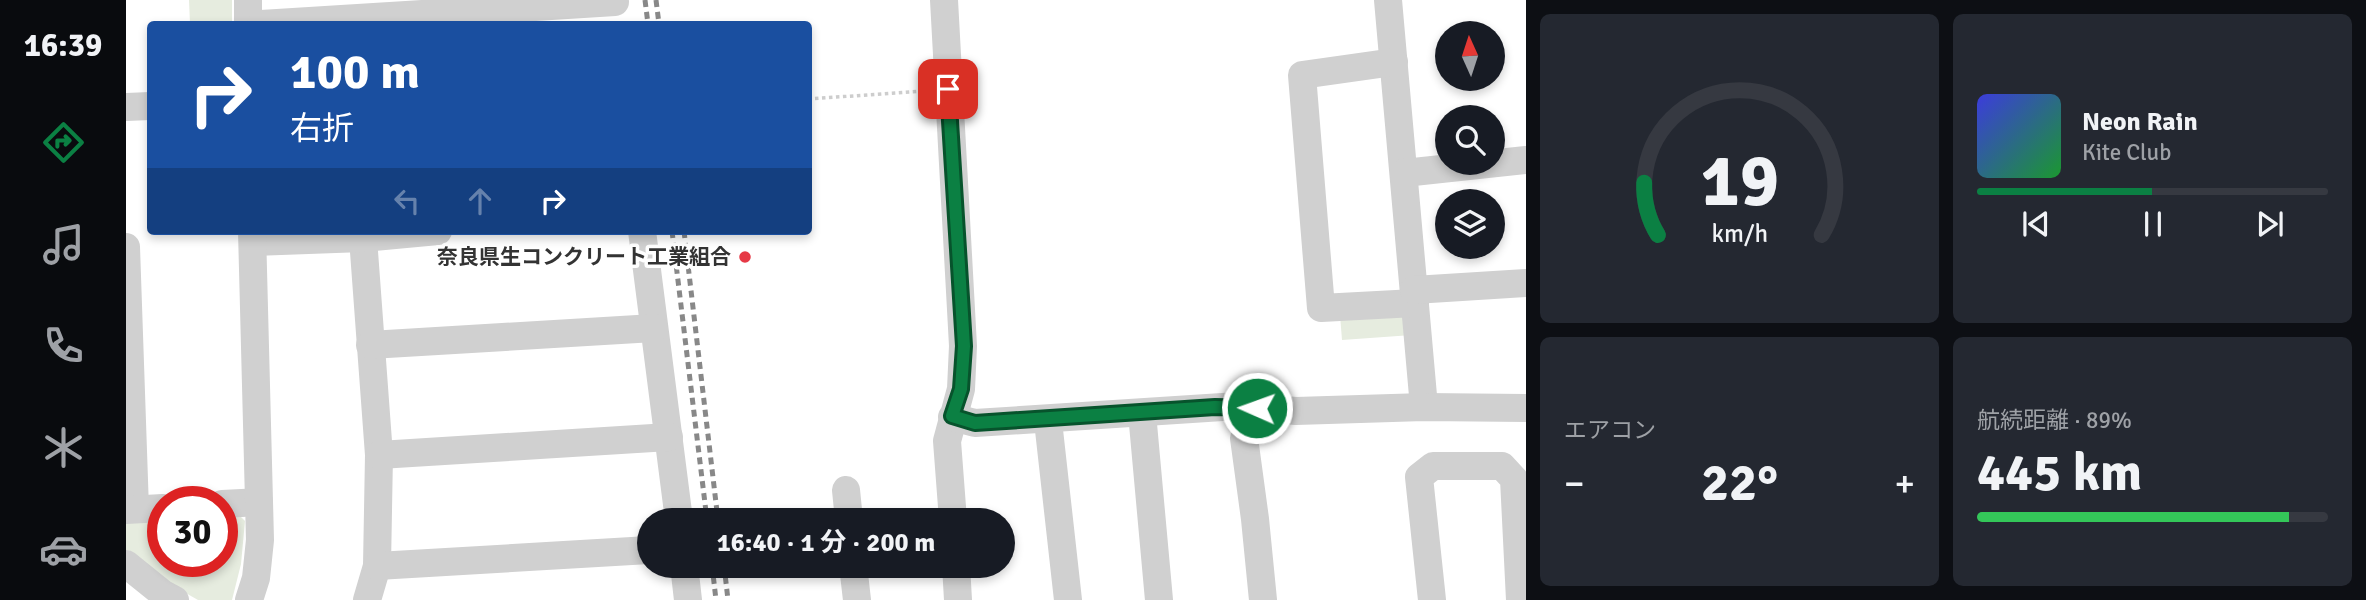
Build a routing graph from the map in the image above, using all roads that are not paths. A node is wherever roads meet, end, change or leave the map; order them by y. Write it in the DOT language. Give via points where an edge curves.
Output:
graph roads {
  1 [pos="248,0"];
  2 [pos="944,0"];
  3 [pos="1388,0"];
  4 [pos="616,9"];
  5 [pos="248,21"];
  6 [pos="332,21"];
  7 [pos="1394,62"];
  8 [pos="147,106"];
  9 [pos="126,107"];
  10 [pos="1526,160"];
  11 [pos="1404,173"];
  12 [pos="395,235"];
  13 [pos="642,235"];
  14 [pos="252,236"];
  15 [pos="363,238"];
  16 [pos="126,247"];
  17 [pos="1526,283"];
  18 [pos="1415,297"];
  19 [pos="654,328"];
  20 [pos="370,345"];
  21 [pos="1424,407"];
  22 [pos="1526,408"];
  23 [pos="952,416"];
  24 [pos="1143,424"];
  25 [pos="1049,430"];
  26 [pos="669,437"];
  27 [pos="1244,438"];
  28 [pos="379,455"];
  29 [pos="846,490"];
  30 [pos="259,502"];
  31 [pos="238,503"];
  32 [pos="678,508"];
  33 [pos="848,508"];
  34 [pos="952,508"];
  35 [pos="141,509"];
  36 [pos="637,551"];
  37 [pos="126,564"];
  38 [pos="377,566"];
  39 [pos="685,578"];
  40 [pos="854,578"];
  41 [pos="957,578"];
  42 [pos="175,600"];
  43 [pos="249,600"];
  44 [pos="367,600"];
  45 [pos="688,600"];
  46 [pos="857,600"];
  47 [pos="958,600"];
  48 [pos="1068,600"];
  49 [pos="1159,600"];
  50 [pos="1262,600"];
  51 [pos="1432,600"];
  52 [pos="1520,600"];
  1 -- 5 [label="street"];
  2 -- 23 [label="street" via="964,346 961,389"];
  3 -- 7 [label="street"];
  4 -- 6 [label="street"];
  7 -- 11 [label="street"];
  7 -- 18 [label="street" via="1302,75 1321,308"];
  8 -- 9 [label="street"];
  10 -- 11 [label="street"];
  11 -- 18 [label="street"];
  12 -- 15 [label="street"];
  13 -- 19 [label="street"];
  14 -- 15 [label="street"];
  14 -- 30 [label="street"];
  15 -- 20 [label="street"];
  16 -- 35 [label="street"];
  17 -- 18 [label="street"];
  18 -- 21 [label="street"];
  19 -- 20 [label="street"];
  19 -- 26 [label="street"];
  20 -- 28 [label="street"];
  21 -- 22 [label="street"];
  21 -- 23 [label="street" via="1296,411 1238,406 975,423"];
  23 -- 34 [label="street" via="947,441"];
  24 -- 49 [label="street"];
  25 -- 48 [label="street"];
  26 -- 28 [label="street"];
  26 -- 32 [label="street"];
  27 -- 50 [label="street"];
  28 -- 38 [label="street"];
  29 -- 33 [label="street"];
  30 -- 31 [label="street"];
  30 -- 43 [label="street" via="260,540"];
  36 -- 38 [label="street"];
  37 -- 42 [label="street"];
  38 -- 44 [label="street"];
  39 -- 45 [label="street"];
  40 -- 46 [label="street"];
  41 -- 47 [label="street"];
  51 -- 52 [label="street" via="1419,477 1433,466 1502,466 1514,480"];
}
